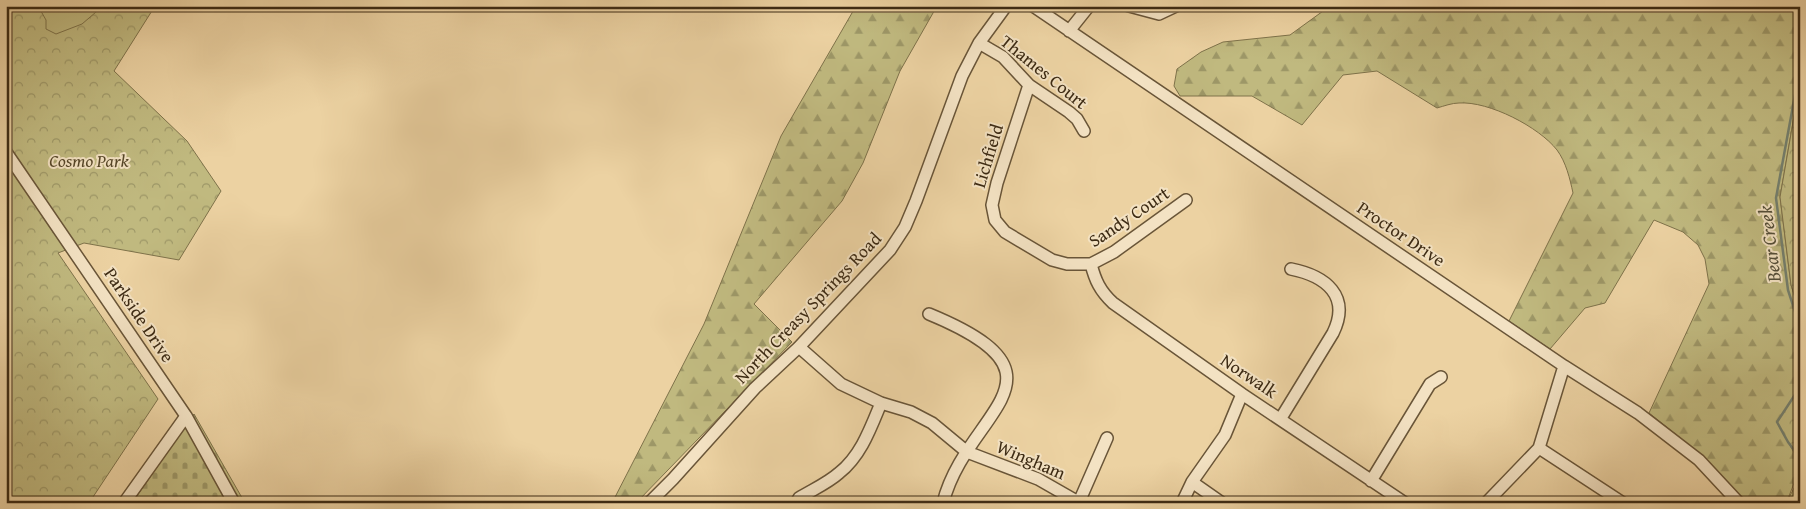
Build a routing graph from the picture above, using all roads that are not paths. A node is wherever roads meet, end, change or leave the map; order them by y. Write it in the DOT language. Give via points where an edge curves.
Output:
graph roads {
  1 [pos="1006,6"];
  2 [pos="1033,6"];
  3 [pos="1089,6"];
  4 [pos="1129,6"];
  5 [pos="1176,6"];
  6 [pos="1070,31"];
  7 [pos="979,43"];
  8 [pos="1030,84"];
  9 [pos="1084,132"];
  10 [pos="6,152"];
  11 [pos="1186,200"];
  12 [pos="1091,264"];
  13 [pos="1291,269"];
  14 [pos="928,314"];
  15 [pos="800,347"];
  16 [pos="1564,366"];
  17 [pos="1441,377"];
  18 [pos="1242,394"];
  19 [pos="881,403"];
  20 [pos="186,416"];
  21 [pos="1281,418"];
  22 [pos="1107,438"];
  23 [pos="1539,448"];
  24 [pos="967,452"];
  25 [pos="1371,481"];
  26 [pos="1192,482"];
  27 [pos="1080,502"];
  28 [pos="124,503"];
  29 [pos="234,503"];
  30 [pos="649,503"];
  31 [pos="796,503"];
  32 [pos="943,503"];
  33 [pos="1182,503"];
  34 [pos="1222,503"];
  35 [pos="1405,503"];
  36 [pos="1486,503"];
  37 [pos="1623,503"];
  38 [pos="1740,503"];
  1 -- 7 [label="street, North Creasy Springs Road"];
  2 -- 6 [label="street, Proctor Drive"];
  3 -- 6 [label="street"];
  4 -- 5 [label="street" via="1159,14"];
  6 -- 16 [label="street, Proctor Drive"];
  7 -- 8 [label="street, Thames Court" via="1003,57"];
  7 -- 15 [label="street, North Creasy Springs Road" via="962,76 905,227 874,269"];
  8 -- 9 [label="street, Thames Court" via="1077,119"];
  8 -- 12 [label="street, Lichfield" via="997,183 992,205 995,220 1005,232 1041,255 1067,264"];
  10 -- 20 [label="street, Parkside Drive"];
  11 -- 12 [label="street, Sandy Court" via="1114,252"];
  12 -- 18 [label="street, Norwalk" via="1095,281 1113,303"];
  13 -- 21 [label="street" via="1308,273 1330,287 1340,308 1333,333"];
  14 -- 24 [label="street" via="960,327 999,355 1005,367 1006,393"];
  15 -- 19 [label="street, Wingham" via="842,384"];
  15 -- 30 [label="street, North Creasy Springs Road" via="755,388"];
  16 -- 23 [label="street"];
  16 -- 38 [label="street, Proctor Drive" via="1638,413 1699,460"];
  17 -- 25 [label="street" via="1430,384"];
  18 -- 21 [label="street, Norwalk"];
  18 -- 26 [label="street" via="1225,435"];
  19 -- 24 [label="street, Wingham" via="932,423"];
  19 -- 31 [label="street" via="854,457 840,473"];
  20 -- 28 [label="street"];
  20 -- 29 [label="street, Parkside Drive"];
  21 -- 25 [label="street, Norwalk"];
  22 -- 27 [label="street"];
  23 -- 36 [label="street"];
  23 -- 37 [label="street"];
  24 -- 27 [label="street, Wingham" via="1038,479"];
  24 -- 32 [label="street" via="956,468"];
  25 -- 35 [label="street, Norwalk"];
  26 -- 33 [label="street"];
  26 -- 34 [label="street"];
}
